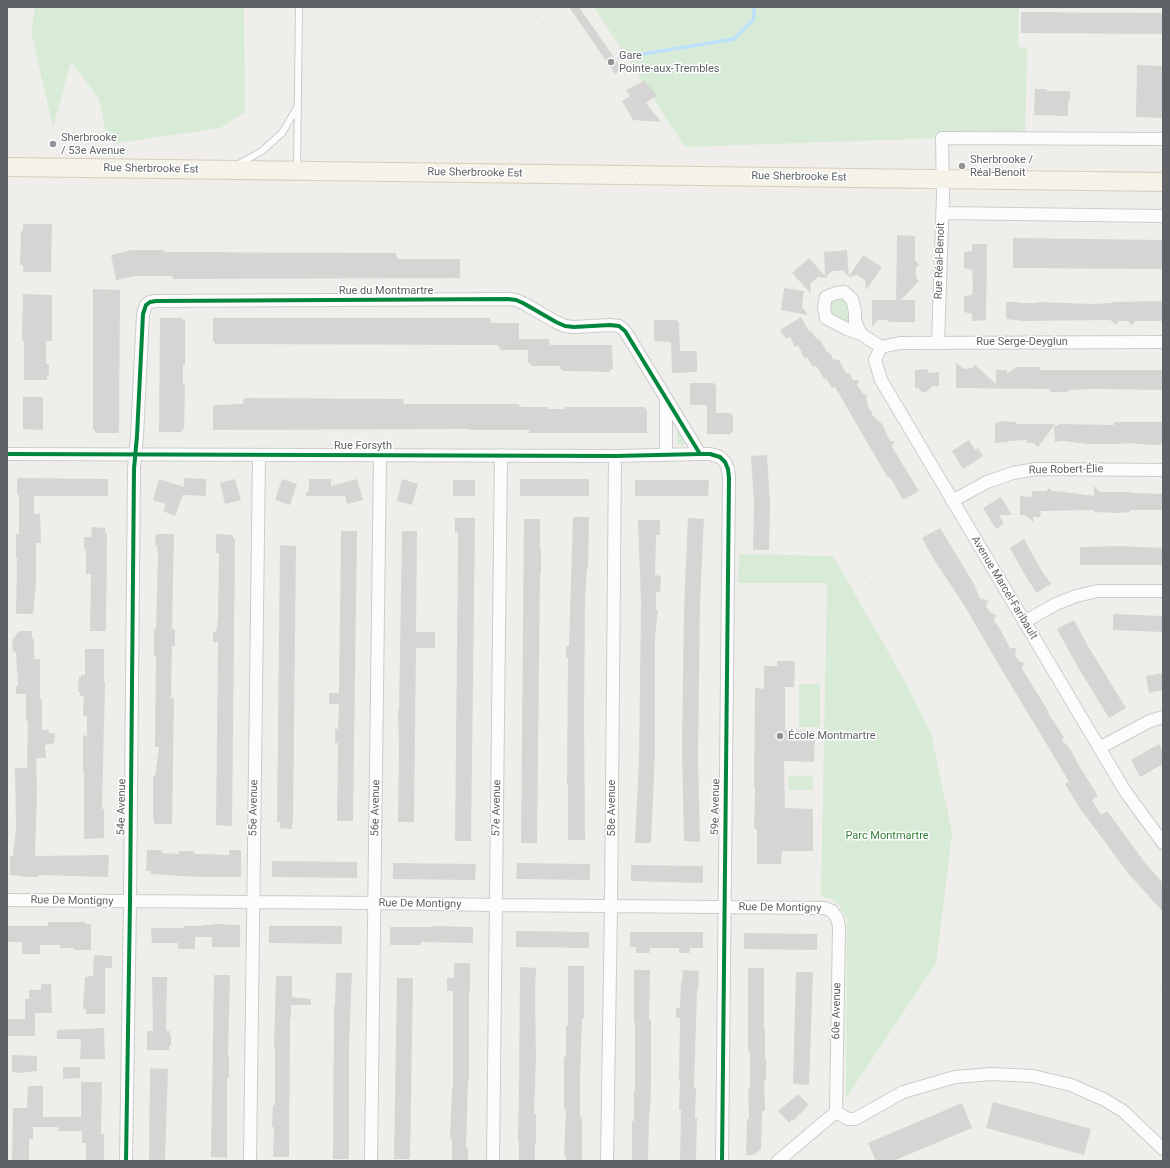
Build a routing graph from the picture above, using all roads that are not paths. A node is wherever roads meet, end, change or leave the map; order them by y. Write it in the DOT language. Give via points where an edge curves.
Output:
graph roads {
  1 [pos="299,7"];
  2 [pos="298,104"];
  3 [pos="1163,139"];
  4 [pos="7,167"];
  5 [pos="228,170"];
  6 [pos="297,171"];
  7 [pos="943,179"];
  8 [pos="1163,182"];
  9 [pos="942,213"];
  10 [pos="1163,216"];
  11 [pos="861,334"];
  12 [pos="938,342"];
  13 [pos="1163,342"];
  14 [pos="881,347"];
  15 [pos="666,399"];
  16 [pos="136,453"];
  17 [pos="7,454"];
  18 [pos="700,454"];
  19 [pos="259,455"];
  20 [pos="380,455"];
  21 [pos="501,455"];
  22 [pos="666,455"];
  23 [pos="615,456"];
  24 [pos="720,457"];
  25 [pos="1163,470"];
  26 [pos="952,501"];
  27 [pos="1163,591"];
  28 [pos="1024,622"];
  29 [pos="1163,717"];
  30 [pos="1099,748"];
  31 [pos="1163,843"];
  32 [pos="7,900"];
  33 [pos="130,902"];
  34 [pos="253,903"];
  35 [pos="375,903"];
  36 [pos="496,905"];
  37 [pos="611,906"];
  38 [pos="724,907"];
  39 [pos="832,911"];
  40 [pos="836,1112"];
  41 [pos="1163,1149"];
  42 [pos="126,1161"];
  43 [pos="250,1161"];
  44 [pos="371,1161"];
  45 [pos="493,1161"];
  46 [pos="607,1161"];
  47 [pos="722,1161"];
  48 [pos="778,1161"];
  1 -- 2 [label="lane"];
  2 -- 5 [label="lane" via="282,133 262,151"];
  2 -- 6 [label="lane"];
  3 -- 7 [label="street" via="942,138"];
  4 -- 5 [label="main road, Rue Sherbrooke Est"];
  5 -- 6 [label="main road, Rue Sherbrooke Est"];
  6 -- 7 [label="main road, Rue Sherbrooke Est"];
  7 -- 8 [label="main road, Rue Sherbrooke Est"];
  7 -- 9 [label="street, Rue Réal-Benoit"];
  9 -- 10 [label="street"];
  9 -- 12 [label="street, Rue Réal-Benoit"];
  11 -- 14 [label="street"];
  12 -- 13 [label="street, Rue Serge-Deyglun"];
  12 -- 14 [label="street, Rue Serge-Deyglun" via="900,343"];
  14 -- 26 [label="street, Avenue Marcel-Faribault" via="875,360 880,380"];
  15 -- 16 [label="street, Rue du Montmartre" via="620,326 565,326 516,300 156,301 146,305 142,314"];
  15 -- 18 [label="street, Rue du Montmartre"];
  15 -- 22 [label="street"];
  16 -- 17 [label="street, Rue Forsyth"];
  16 -- 19 [label="street, Rue Forsyth"];
  16 -- 33 [label="street, 54e Avenue"];
  18 -- 22 [label="street, Rue Forsyth"];
  18 -- 24 [label="street, Rue Forsyth"];
  19 -- 20 [label="street, Rue Forsyth"];
  19 -- 34 [label="street, 55e Avenue"];
  20 -- 21 [label="street, Rue Forsyth"];
  20 -- 35 [label="street, 56e Avenue"];
  21 -- 23 [label="street, Rue Forsyth"];
  21 -- 36 [label="street, 57e Avenue"];
  22 -- 23 [label="street, Rue Forsyth"];
  23 -- 37 [label="street, 58e Avenue"];
  24 -- 38 [label="street, 59e Avenue" via="728,469 729,478"];
  25 -- 26 [label="street, Rue Robert-Élie" via="1036,469 1013,473 987,482"];
  26 -- 28 [label="street, Avenue Marcel-Faribault"];
  27 -- 28 [label="street" via="1098,591 1056,604"];
  28 -- 30 [label="street, Avenue Marcel-Faribault"];
  29 -- 30 [label="street" via="1150,721"];
  30 -- 31 [label="street, Avenue Marcel-Faribault" via="1125,791"];
  32 -- 33 [label="street, Rue De Montigny"];
  33 -- 34 [label="street, Rue De Montigny"];
  33 -- 42 [label="street, 54e Avenue"];
  34 -- 35 [label="street, Rue De Montigny"];
  34 -- 43 [label="street, 55e Avenue"];
  35 -- 36 [label="street, Rue De Montigny"];
  35 -- 44 [label="street, 56e Avenue"];
  36 -- 37 [label="street, Rue De Montigny"];
  36 -- 45 [label="street, 57e Avenue"];
  37 -- 38 [label="street, Rue De Montigny"];
  37 -- 46 [label="street, 58e Avenue"];
  38 -- 39 [label="street, Rue De Montigny" via="816,907"];
  38 -- 47 [label="street, 59e Avenue"];
  39 -- 40 [label="street, 60e Avenue" via="839,927"];
  40 -- 41 [label="street" via="848,1119 855,1119 903,1092 955,1077 992,1074 1033,1076 1071,1085 1105,1100 1123,1111"];
  40 -- 48 [label="street"];
}
